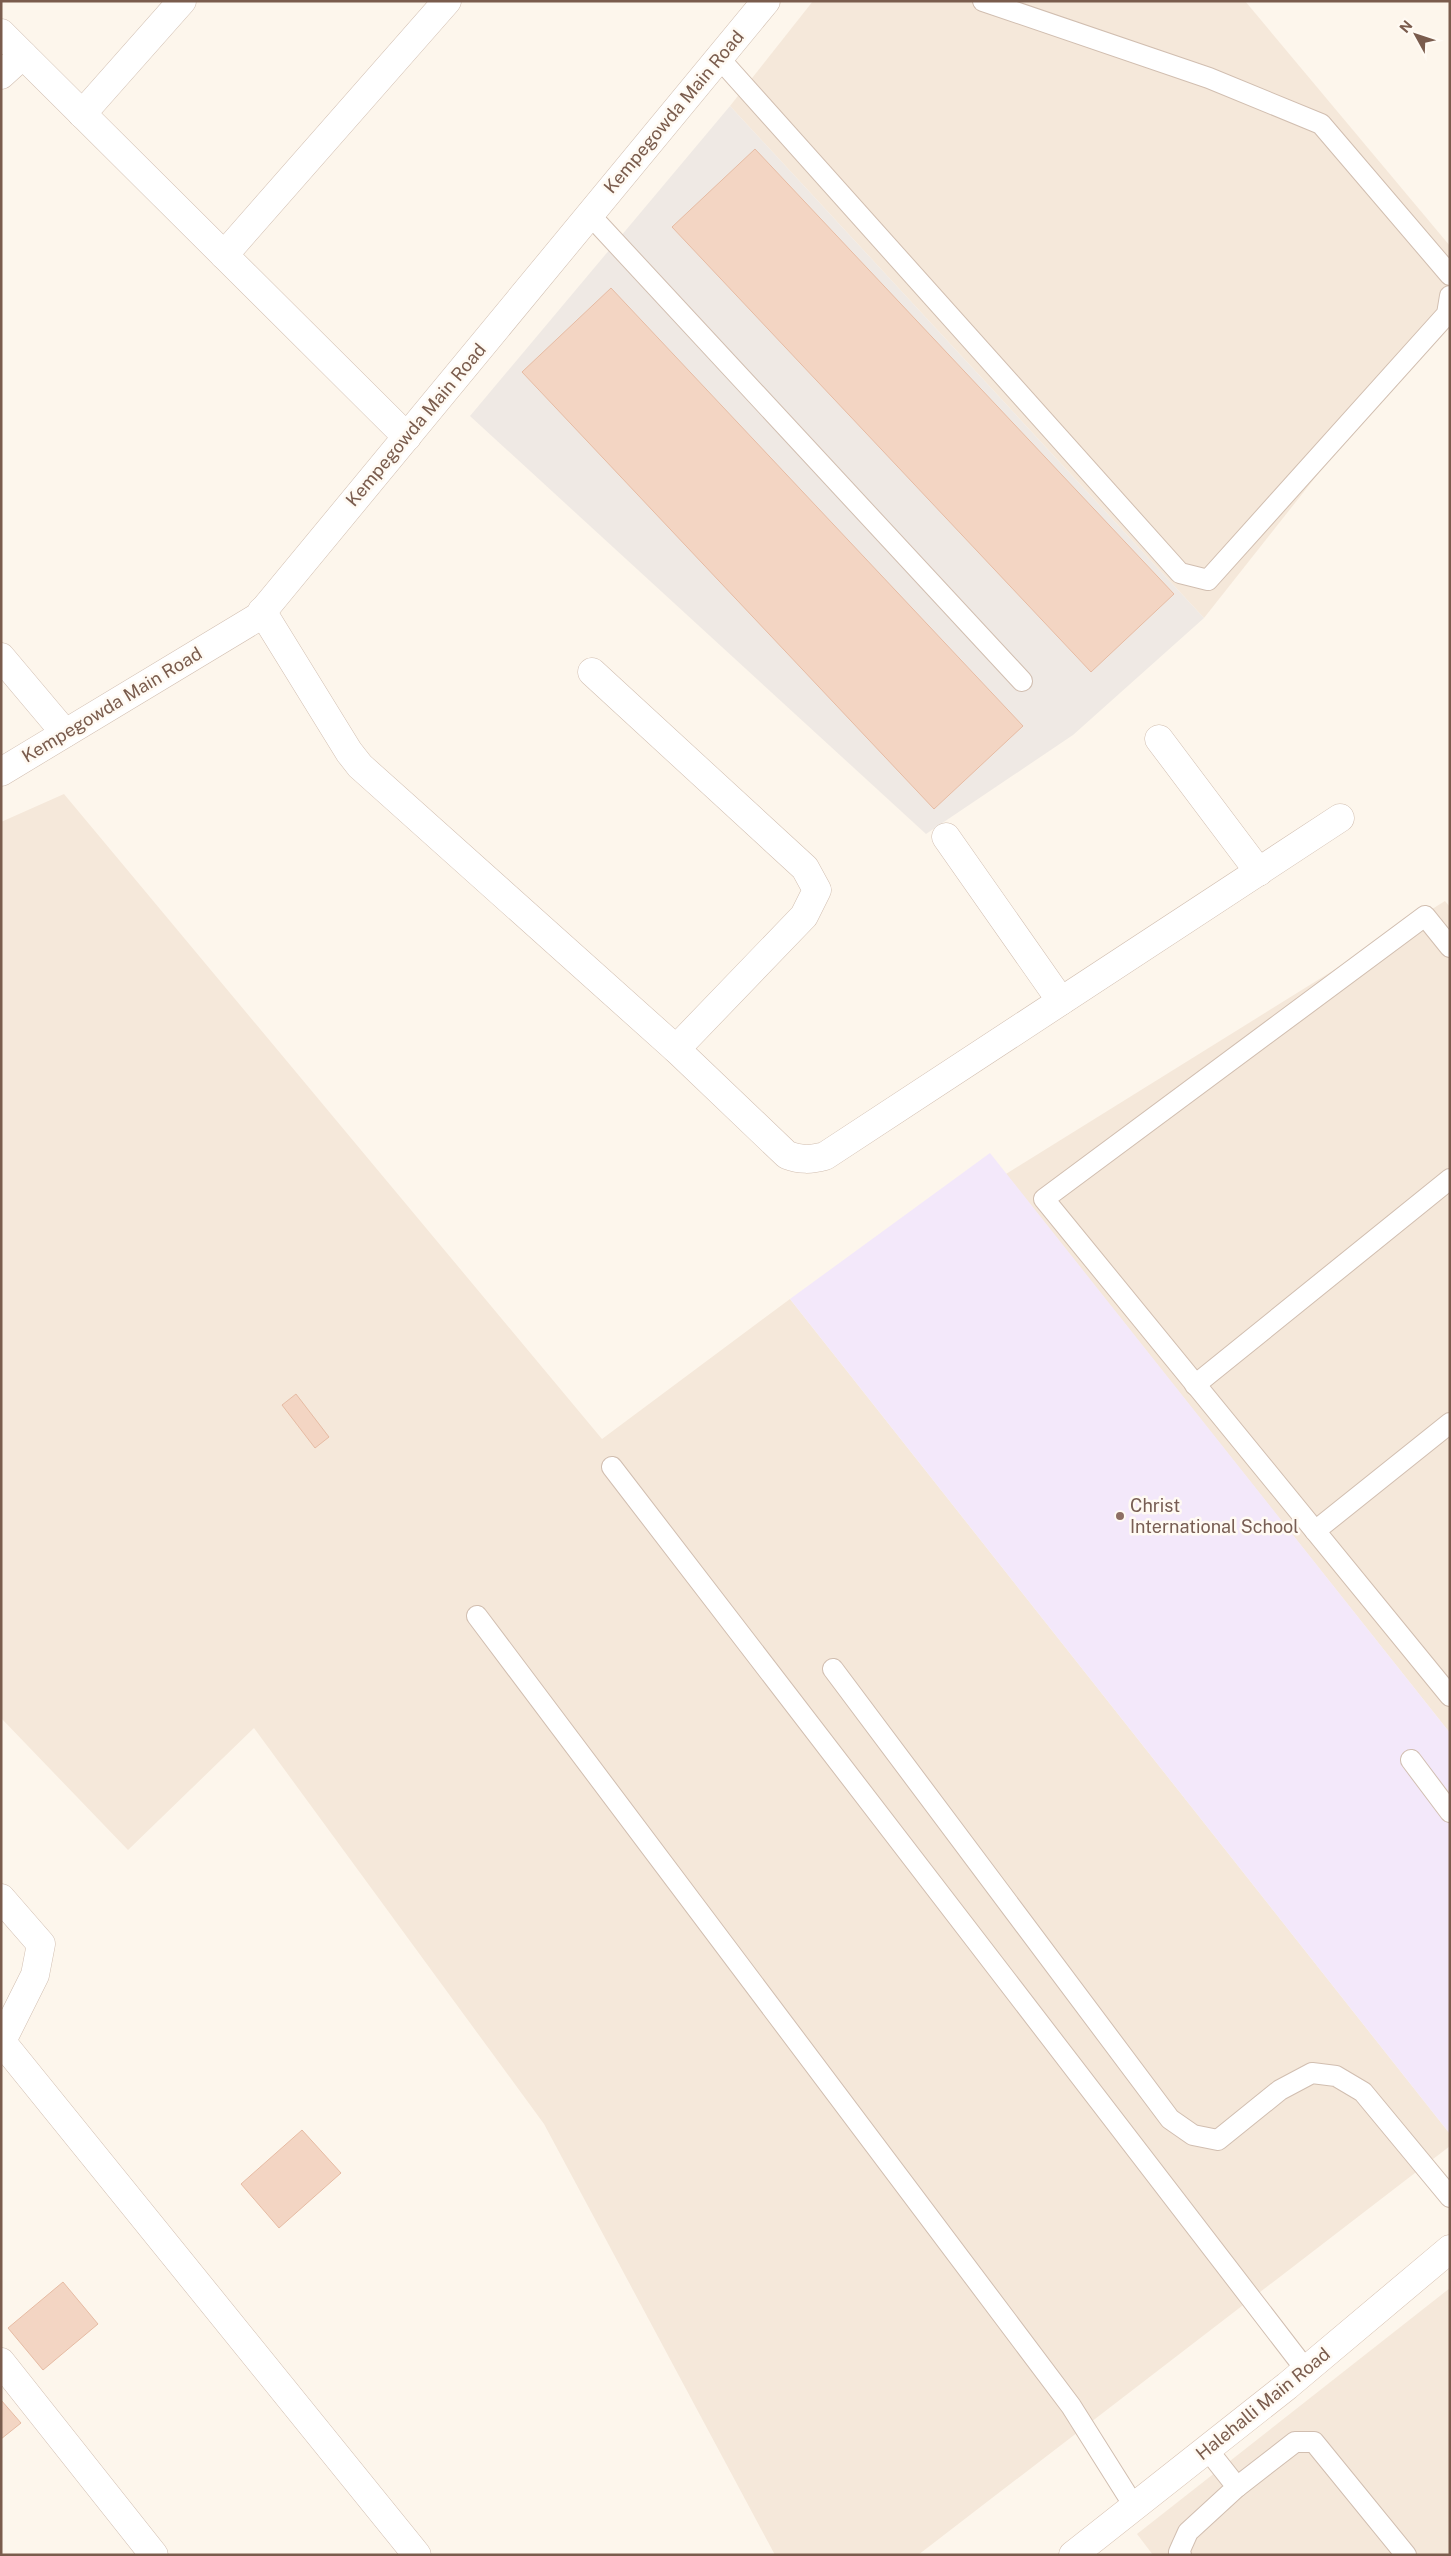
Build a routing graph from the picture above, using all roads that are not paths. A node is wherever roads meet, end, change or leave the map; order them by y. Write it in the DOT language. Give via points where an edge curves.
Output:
graph roads {
  1 [pos="182,1"];
  2 [pos="447,1"];
  3 [pos="766,1"];
  4 [pos="983,1"];
  5 [pos="1,33"];
  6 [pos="23,55"];
  7 [pos="720,58"];
  8 [pos="1,75"];
  9 [pos="82,114"];
  10 [pos="590,214"];
  11 [pos="224,255"];
  12 [pos="1450,275"];
  13 [pos="1450,296"];
  14 [pos="407,436"];
  15 [pos="262,611"];
  16 [pos="1,657"];
  17 [pos="592,672"];
  18 [pos="1022,682"];
  19 [pos="65,733"];
  20 [pos="1159,739"];
  21 [pos="1,772"];
  22 [pos="1340,818"];
  23 [pos="946,837"];
  24 [pos="1259,872"];
  25 [pos="1450,947"];
  26 [pos="1061,1001"];
  27 [pos="676,1049"];
  28 [pos="1450,1179"];
  29 [pos="1195,1385"];
  30 [pos="1450,1423"];
  31 [pos="612,1467"];
  32 [pos="1315,1532"];
  33 [pos="477,1616"];
  34 [pos="833,1669"];
  35 [pos="1443,1674"];
  36 [pos="1450,1696"];
  37 [pos="1411,1760"];
  38 [pos="1450,1812"];
  39 [pos="1,1898"];
  40 [pos="2,2042"];
  41 [pos="1450,2197"];
  42 [pos="1450,2249"];
  43 [pos="1,2362"];
  44 [pos="1306,2370"];
  45 [pos="1207,2449"];
  46 [pos="1237,2487"];
  47 [pos="1134,2506"];
  48 [pos="154,2555"];
  49 [pos="417,2555"];
  50 [pos="1073,2555"];
  51 [pos="1181,2555"];
  52 [pos="1406,2555"];
  1 -- 9 [label="street"];
  2 -- 11 [label="street"];
  3 -- 7 [label="street, Kempegowda Main Road"];
  4 -- 12 [label="lane" via="1209,78 1321,124"];
  5 -- 6 [label="street"];
  6 -- 8 [label="street"];
  6 -- 9 [label="street"];
  7 -- 10 [label="street, Kempegowda Main Road"];
  7 -- 13 [label="lane" via="1180,573 1208,580 1446,314"];
  9 -- 11 [label="street"];
  10 -- 14 [label="street, Kempegowda Main Road"];
  10 -- 18 [label="lane"];
  11 -- 14 [label="street"];
  14 -- 15 [label="street, Kempegowda Main Road"];
  15 -- 19 [label="street, Kempegowda Main Road" via="258,617"];
  15 -- 27 [label="street" via="360,766"];
  16 -- 19 [label="street"];
  17 -- 27 [label="street" via="805,868 817,890 804,916"];
  19 -- 21 [label="street, Kempegowda Main Road"];
  20 -- 24 [label="street"];
  22 -- 24 [label="street"];
  23 -- 26 [label="street"];
  24 -- 26 [label="street"];
  25 -- 29 [label="lane" via="1425,916 1044,1199"];
  26 -- 27 [label="street" via="825,1156 812,1160 799,1160 787,1155"];
  28 -- 29 [label="lane"];
  29 -- 32 [label="lane"];
  30 -- 32 [label="lane"];
  31 -- 44 [label="lane"];
  32 -- 35 [label="lane"];
  33 -- 47 [label="lane" via="1072,2406"];
  34 -- 41 [label="lane" via="1170,2119 1194,2134 1218,2140 1280,2090 1312,2073 1336,2076 1363,2092"];
  35 -- 36 [label="lane"];
  37 -- 38 [label="lane"];
  39 -- 40 [label="street" via="41,1944 35,1975"];
  40 -- 49 [label="street"];
  42 -- 44 [label="street, Halehalli Main Road"];
  43 -- 48 [label="street"];
  44 -- 45 [label="street, Halehalli Main Road"];
  45 -- 46 [label="lane"];
  45 -- 47 [label="street, Halehalli Main Road"];
  46 -- 51 [label="lane" via="1188,2532 1179,2552"];
  46 -- 52 [label="lane" via="1295,2442 1314,2442"];
  47 -- 50 [label="street, Halehalli Main Road"];
}
